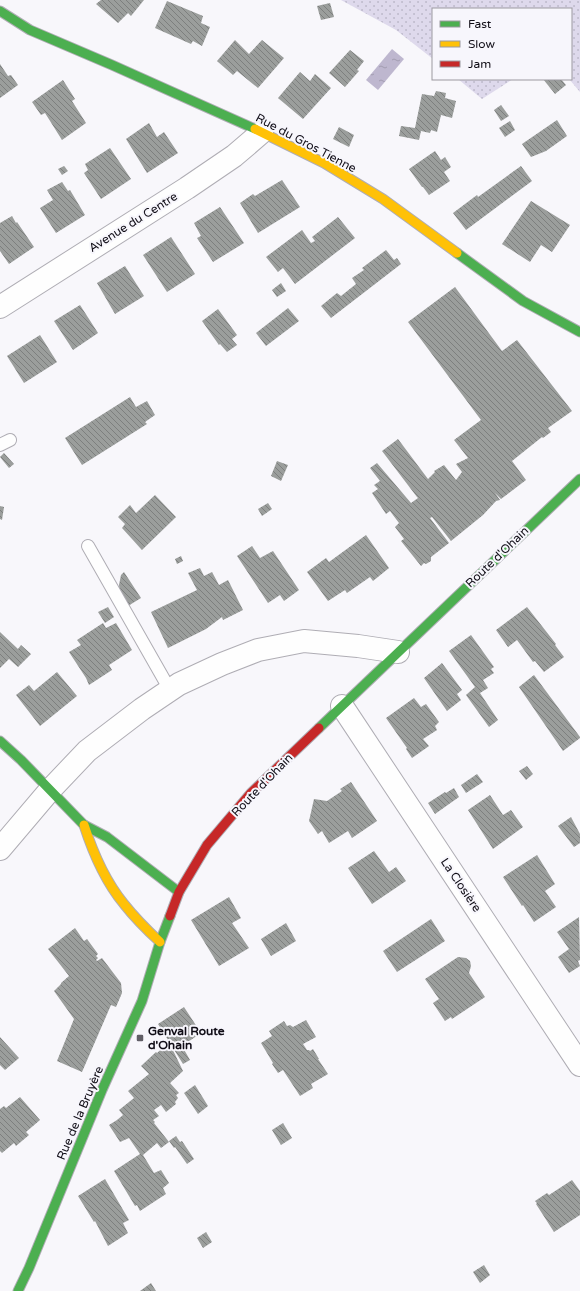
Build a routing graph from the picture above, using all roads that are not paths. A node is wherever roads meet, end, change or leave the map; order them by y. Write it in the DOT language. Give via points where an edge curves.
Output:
graph roads {
  1 [pos="0,11"];
  2 [pos="262,132"];
  3 [pos="0,307"];
  4 [pos="580,332"];
  5 [pos="580,479"];
  6 [pos="88,546"];
  7 [pos="398,652"];
  8 [pos="170,690"];
  9 [pos="342,706"];
  10 [pos="0,741"];
  11 [pos="50,790"];
  12 [pos="84,825"];
  13 [pos="0,849"];
  14 [pos="179,892"];
  15 [pos="160,942"];
  16 [pos="580,1065"];
  17 [pos="18,1291"];
  1 -- 2 [label="street, Rue du Gros Tienne" via="30,30"];
  2 -- 3 [label="street, Avenue du Centre" via="234,156 187,188"];
  2 -- 4 [label="street, Rue du Gros Tienne" via="324,163 383,199 522,301"];
  5 -- 7 [label="street, Route d'Ohain"];
  6 -- 8 [label="lane"];
  7 -- 8 [label="street" via="304,641 258,650 222,664"];
  7 -- 9 [label="street, Route d'Ohain"];
  8 -- 11 [label="street" via="87,751"];
  9 -- 14 [label="street, Route d'Ohain" via="251,793 207,845"];
  9 -- 16 [label="street, La Closière"];
  10 -- 11 [label="street"];
  11 -- 12 [label="street"];
  11 -- 13 [label="street"];
  12 -- 14 [label="street" via="107,837"];
  12 -- 15 [label="street" via="90,845 108,882 130,913"];
  14 -- 15 [label="street, Route d'Ohain"];
  15 -- 17 [label="street, Rue de la Bruyère" via="142,1000"];
}
